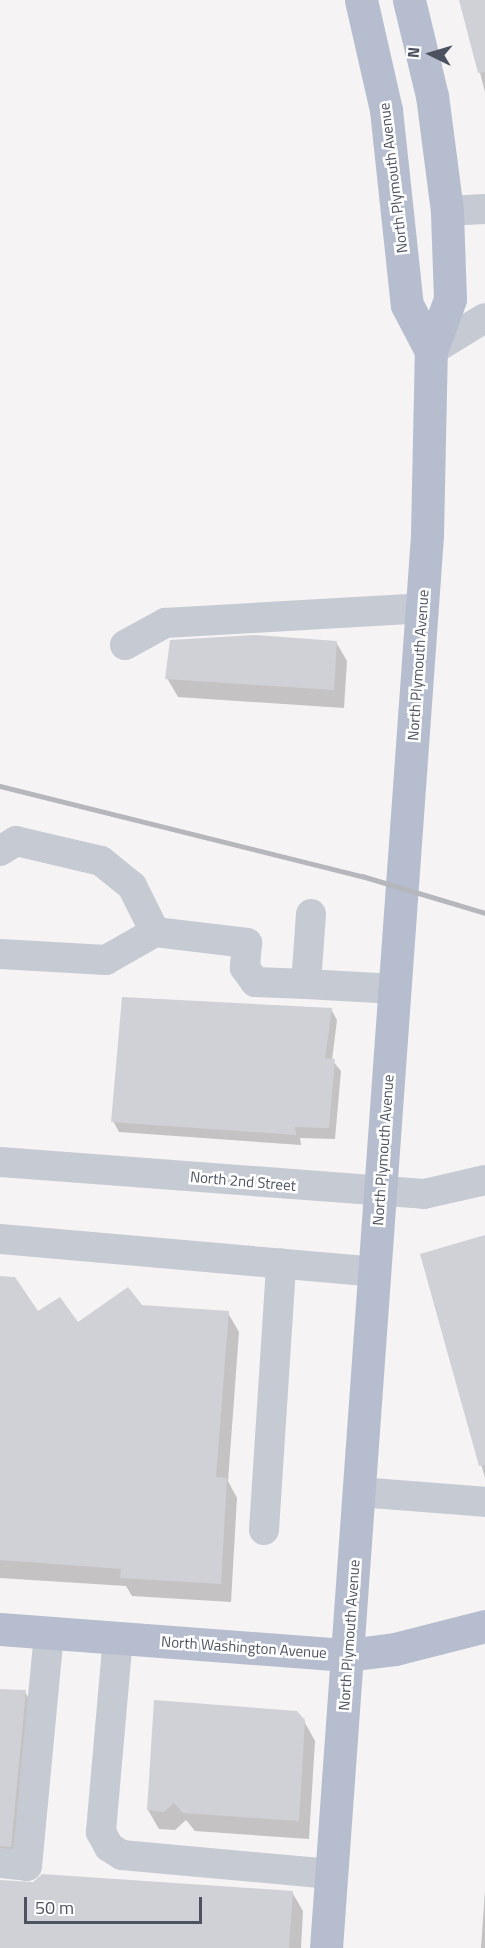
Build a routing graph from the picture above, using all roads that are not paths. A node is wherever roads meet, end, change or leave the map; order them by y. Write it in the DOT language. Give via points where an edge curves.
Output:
graph roads {
  1 [pos="362,0"];
  2 [pos="410,0"];
  3 [pos="485,209"];
  4 [pos="447,211"];
  5 [pos="485,318"];
  6 [pos="431,351"];
  7 [pos="422,608"];
  8 [pos="125,645"];
  9 [pos="0,851"];
  10 [pos="311,914"];
  11 [pos="155,932"];
  12 [pos="0,954"];
  13 [pos="306,984"];
  14 [pos="394,989"];
  15 [pos="0,1162"];
  16 [pos="485,1180"];
  17 [pos="380,1192"];
  18 [pos="0,1239"];
  19 [pos="281,1264"];
  20 [pos="375,1272"];
  21 [pos="359,1492"];
  22 [pos="485,1502"];
  23 [pos="264,1530"];
  24 [pos="485,1626"];
  25 [pos="0,1629"];
  26 [pos="49,1632"];
  27 [pos="118,1637"];
  28 [pos="347,1655"];
  29 [pos="0,1863"];
  30 [pos="331,1874"];
  31 [pos="326,1948"];
  1 -- 6 [label="main road, North Plymouth Avenue" via="386,110 407,305"];
  2 -- 4 [label="main road, North Plymouth Avenue" via="432,96"];
  3 -- 4 [label="street"];
  4 -- 6 [label="main road, North Plymouth Avenue" via="450,299"];
  5 -- 6 [label="street"];
  6 -- 7 [label="main road, North Plymouth Avenue"];
  7 -- 8 [label="street" via="165,623"];
  7 -- 14 [label="main road, North Plymouth Avenue"];
  9 -- 11 [label="street" via="16,842 101,861 132,886"];
  10 -- 13 [label="street"];
  11 -- 12 [label="street" via="106,960"];
  11 -- 13 [label="street" via="247,943 245,968 255,982"];
  13 -- 14 [label="street"];
  14 -- 17 [label="main road, North Plymouth Avenue"];
  15 -- 17 [label="street, North 2nd Street"];
  16 -- 17 [label="street, North 2nd Street" via="424,1194"];
  17 -- 20 [label="main road, North Plymouth Avenue"];
  18 -- 19 [label="street"];
  19 -- 20 [label="street"];
  19 -- 23 [label="street"];
  20 -- 21 [label="main road, North Plymouth Avenue"];
  21 -- 22 [label="street"];
  21 -- 28 [label="main road, North Plymouth Avenue"];
  24 -- 28 [label="main road, North Washington Avenue" via="395,1649"];
  25 -- 26 [label="main road, North Washington Avenue"];
  26 -- 27 [label="main road, North Washington Avenue"];
  26 -- 29 [label="street" via="27,1866"];
  27 -- 28 [label="main road, North Washington Avenue"];
  27 -- 30 [label="street" via="101,1832 109,1847 122,1855"];
  28 -- 30 [label="main road, North Plymouth Avenue"];
  30 -- 31 [label="main road, North Plymouth Avenue"];
}
